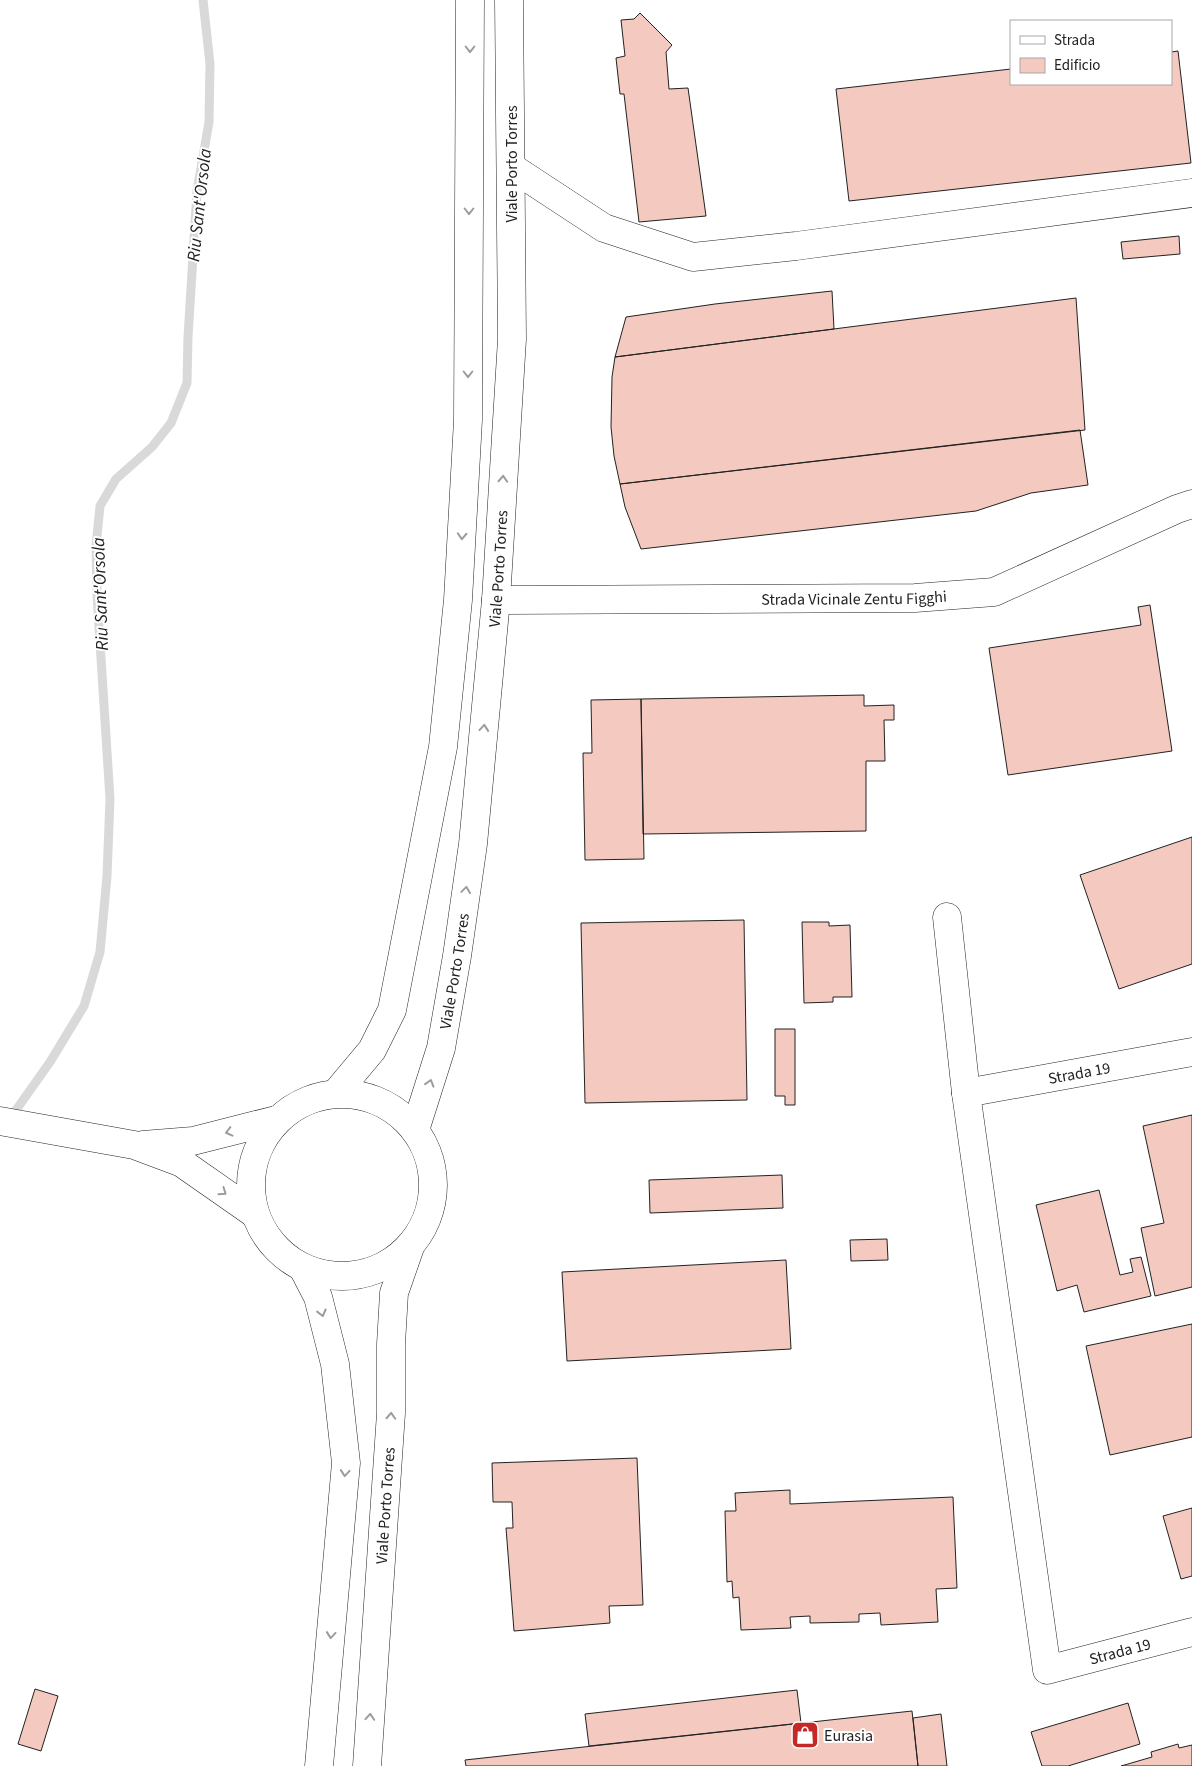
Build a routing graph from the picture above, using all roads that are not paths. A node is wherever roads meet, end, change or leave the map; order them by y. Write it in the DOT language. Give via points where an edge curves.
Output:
graph roads {
  1 [pos="470,0"];
  2 [pos="510,0"];
  3 [pos="511,167"];
  4 [pos="1192,193"];
  5 [pos="1192,504"];
  6 [pos="496,600"];
  7 [pos="947,917"];
  8 [pos="1192,1052"];
  9 [pos="336,1093"];
  10 [pos="966,1093"];
  11 [pos="276,1120"];
  12 [pos="0,1121"];
  13 [pos="415,1130"];
  14 [pos="134,1145"];
  15 [pos="255,1214"];
  16 [pos="410,1247"];
  17 [pos="303,1268"];
  18 [pos="1192,1632"];
  19 [pos="319,1766"];
  20 [pos="367,1766"];
  1 -- 9 [label="main road, one-way" via="468,420 458,600 443,747 392,1010 372,1050"];
  2 -- 3 [label="main road, Viale Porto Torres"];
  3 -- 4 [label="main road" via="604,228 692,256 806,245"];
  6 -- 3 [label="main road, Viale Porto Torres, one-way" via="512,338"];
  5 -- 6 [label="main road, Strada Vicinale Zentu Figghi" via="994,592 915,598"];
  13 -- 6 [label="main road, Viale Porto Torres, one-way" via="441,1048 457,956 473,844"];
  7 -- 10 [label="main road"];
  8 -- 10 [label="main road, Strada 19"];
  9 -- 11 [label="main road" via="304,1101"];
  9 -- 13 [label="main road" via="366,1096 394,1109"];
  10 -- 18 [label="main road, Strada 19" via="1047,1670"];
  11 -- 14 [label="main road, one-way" via="192,1141"];
  11 -- 15 [label="main road" via="258,1148 252,1172 250,1181"];
  12 -- 14 [label="main road"];
  13 -- 16 [label="main road" via="430,1158 434,1190 427,1221"];
  14 -- 15 [label="main road, one-way" via="182,1163"];
  15 -- 17 [label="main road" via="274,1246"];
  16 -- 17 [label="main road" via="378,1269 340,1277"];
  20 -- 16 [label="main road, Viale Porto Torres, one-way" via="392,1413 394,1293"];
  17 -- 19 [label="main road, one-way" via="318,1296 335,1364 346,1463"];
}
